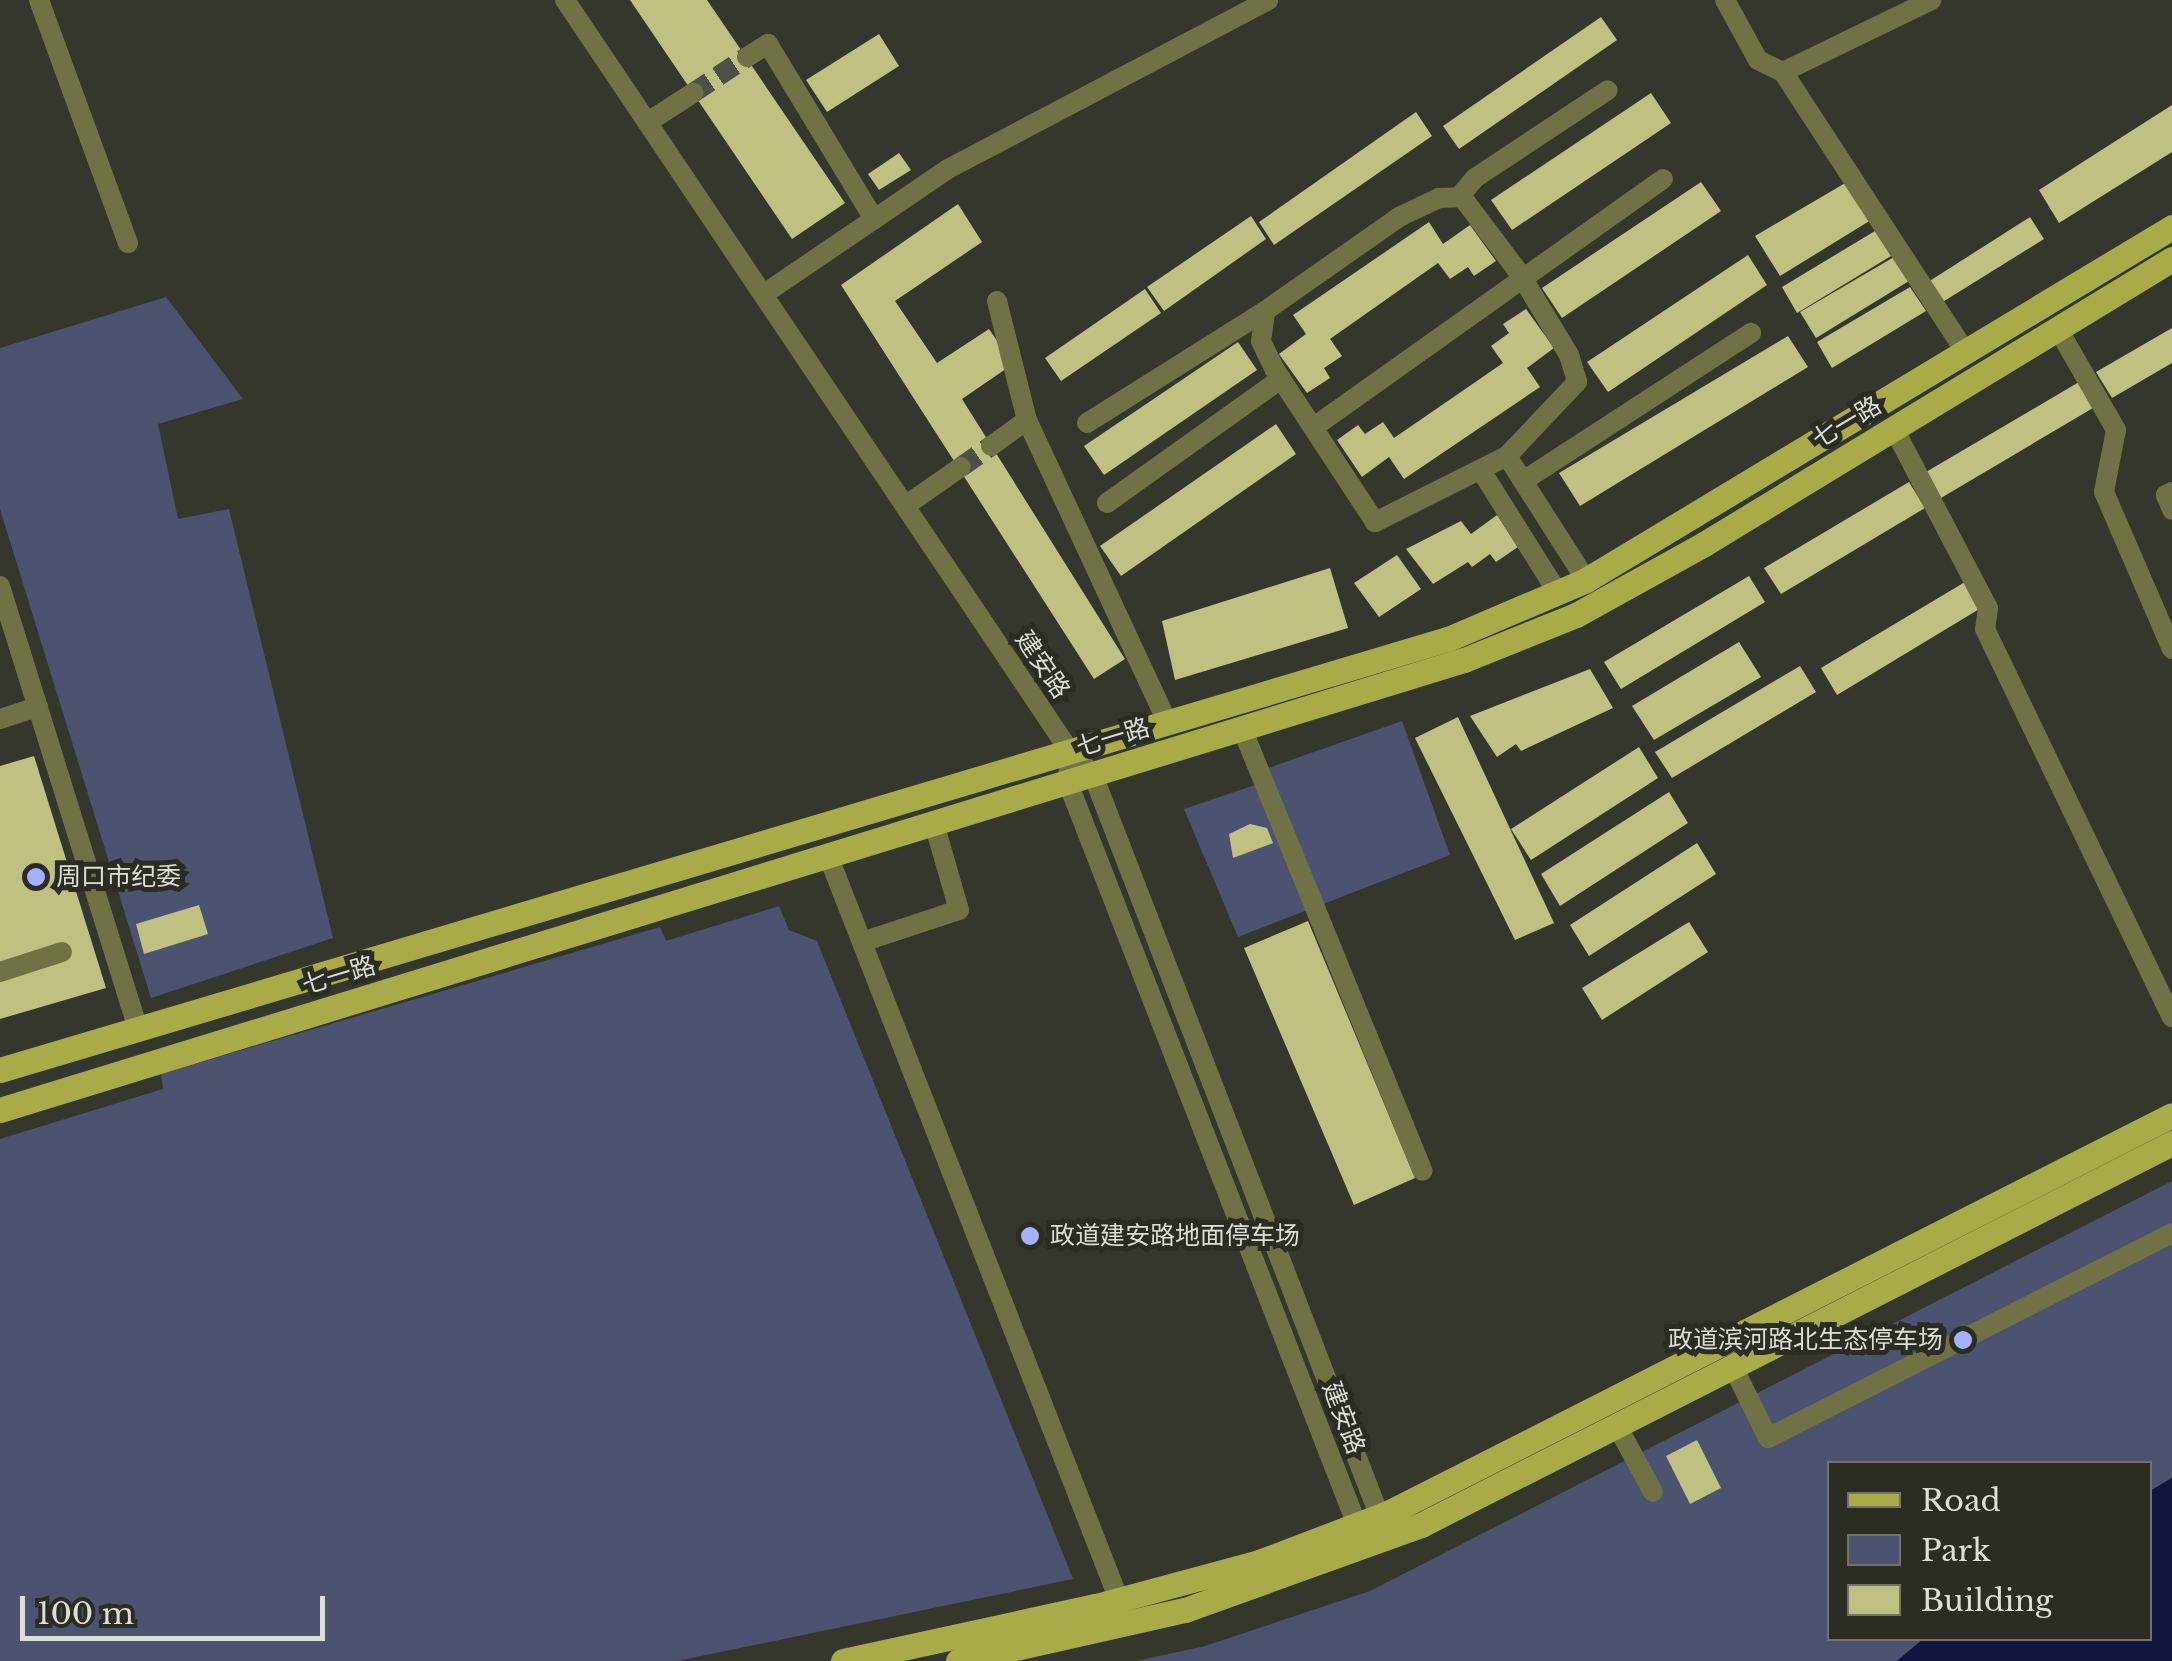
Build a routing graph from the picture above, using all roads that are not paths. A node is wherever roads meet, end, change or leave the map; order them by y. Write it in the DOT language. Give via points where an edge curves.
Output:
graph roads {
  1 [pos="38,0"];
  2 [pos="565,0"];
  3 [pos="1268,0"];
  4 [pos="1726,0"];
  5 [pos="1931,0"];
  6 [pos="747,57"];
  7 [pos="1783,72"];
  8 [pos="1608,90"];
  9 [pos="692,93"];
  10 [pos="648,122"];
  11 [pos="1662,180"];
  12 [pos="1459,197"];
  13 [pos="874,219"];
  14 [pos="2172,227"];
  15 [pos="128,243"];
  16 [pos="2172,259"];
  17 [pos="1520,274"];
  18 [pos="764,294"];
  19 [pos="997,301"];
  20 [pos="1265,311"];
  21 [pos="2058,330"];
  22 [pos="1751,332"];
  23 [pos="1966,354"];
  24 [pos="1281,380"];
  25 [pos="1028,420"];
  26 [pos="1088,423"];
  27 [pos="1314,427"];
  28 [pos="1894,430"];
  29 [pos="991,446"];
  30 [pos="1507,456"];
  31 [pos="961,467"];
  32 [pos="1482,472"];
  33 [pos="1523,481"];
  34 [pos="2172,492"];
  35 [pos="1107,503"];
  36 [pos="905,506"];
  37 [pos="2172,510"];
  38 [pos="1586,580"];
  39 [pos="0,586"];
  40 [pos="1558,593"];
  41 [pos="2172,649"];
  42 [pos="38,707"];
  43 [pos="0,718"];
  44 [pos="1166,719"];
  45 [pos="1243,731"];
  46 [pos="1069,750"];
  47 [pos="1094,775"];
  48 [pos="1068,783"];
  49 [pos="934,827"];
  50 [pos="829,858"];
  51 [pos="862,942"];
  52 [pos="62,952"];
  53 [pos="0,972"];
  54 [pos="2172,1017"];
  55 [pos="138,1029"];
  56 [pos="0,1070"];
  57 [pos="0,1110"];
  58 [pos="2172,1116"];
  59 [pos="2172,1143"];
  60 [pos="1423,1171"];
  61 [pos="2172,1233"];
  62 [pos="1732,1365"];
  63 [pos="1616,1424"];
  64 [pos="1653,1492"];
  65 [pos="1372,1532"];
  66 [pos="1118,1600"];
  67 [pos="843,1661"];
  68 [pos="958,1661"];
  1 -- 15 [label="street"];
  2 -- 10 [label="street, 建安路"];
  3 -- 13 [label="street" via="948,168"];
  4 -- 7 [label="street" via="1758,60"];
  5 -- 7 [label="street"];
  6 -- 13 [label="street" via="768,44"];
  7 -- 23 [label="street"];
  8 -- 12 [label="street" via="1475,178"];
  9 -- 10 [label="street"];
  10 -- 18 [label="street, 建安路"];
  11 -- 17 [label="street"];
  12 -- 17 [label="street"];
  12 -- 20 [label="street" via="1439,198 1398,217"];
  13 -- 18 [label="street"];
  14 -- 23 [label="main road, 七一路"];
  16 -- 21 [label="main road, 七一路"];
  17 -- 27 [label="street"];
  17 -- 30 [label="street" via="1568,355 1576,382"];
  18 -- 36 [label="street, 建安路"];
  19 -- 25 [label="street"];
  20 -- 24 [label="street" via="1262,341"];
  20 -- 26 [label="street"];
  21 -- 28 [label="main road, 七一路"];
  21 -- 41 [label="street" via="2116,430 2104,492"];
  22 -- 33 [label="street"];
  23 -- 38 [label="main road, 七一路"];
  24 -- 27 [label="street"];
  24 -- 35 [label="street"];
  25 -- 29 [label="street"];
  25 -- 44 [label="street"];
  27 -- 32 [label="street" via="1374,522"];
  28 -- 45 [label="main road, 七一路" via="1576,615 1464,660"];
  28 -- 54 [label="street" via="1988,608 1985,629"];
  30 -- 32 [label="street"];
  30 -- 33 [label="street"];
  31 -- 36 [label="street"];
  32 -- 40 [label="street"];
  33 -- 38 [label="street"];
  34 -- 37 [label="street" via="2166,495"];
  36 -- 46 [label="street, 建安路"];
  38 -- 40 [label="main road, 七一路"];
  39 -- 42 [label="street"];
  40 -- 46 [label="main road, 七一路" via="1448,639"];
  42 -- 43 [label="street"];
  42 -- 55 [label="street"];
  45 -- 47 [label="main road, 七一路"];
  45 -- 60 [label="street"];
  46 -- 47 [label="street"];
  46 -- 48 [label="street, 建安路"];
  46 -- 55 [label="main road, 七一路"];
  47 -- 48 [label="main road, 七一路"];
  47 -- 65 [label="street"];
  48 -- 49 [label="main road, 七一路"];
  48 -- 65 [label="street, 建安路"];
  49 -- 50 [label="main road, 七一路"];
  49 -- 51 [label="street" via="959,910"];
  50 -- 51 [label="street"];
  50 -- 57 [label="main road, 七一路"];
  51 -- 66 [label="street"];
  52 -- 53 [label="street"];
  55 -- 56 [label="main road, 七一路"];
  58 -- 65 [label="main road"];
  59 -- 62 [label="main road"];
  61 -- 62 [label="street" via="1768,1438"];
  62 -- 63 [label="main road"];
  63 -- 64 [label="street"];
  63 -- 65 [label="main road"];
  65 -- 66 [label="main road"];
  65 -- 68 [label="main road" via="1184,1610"];
  66 -- 67 [label="main road"];
}
